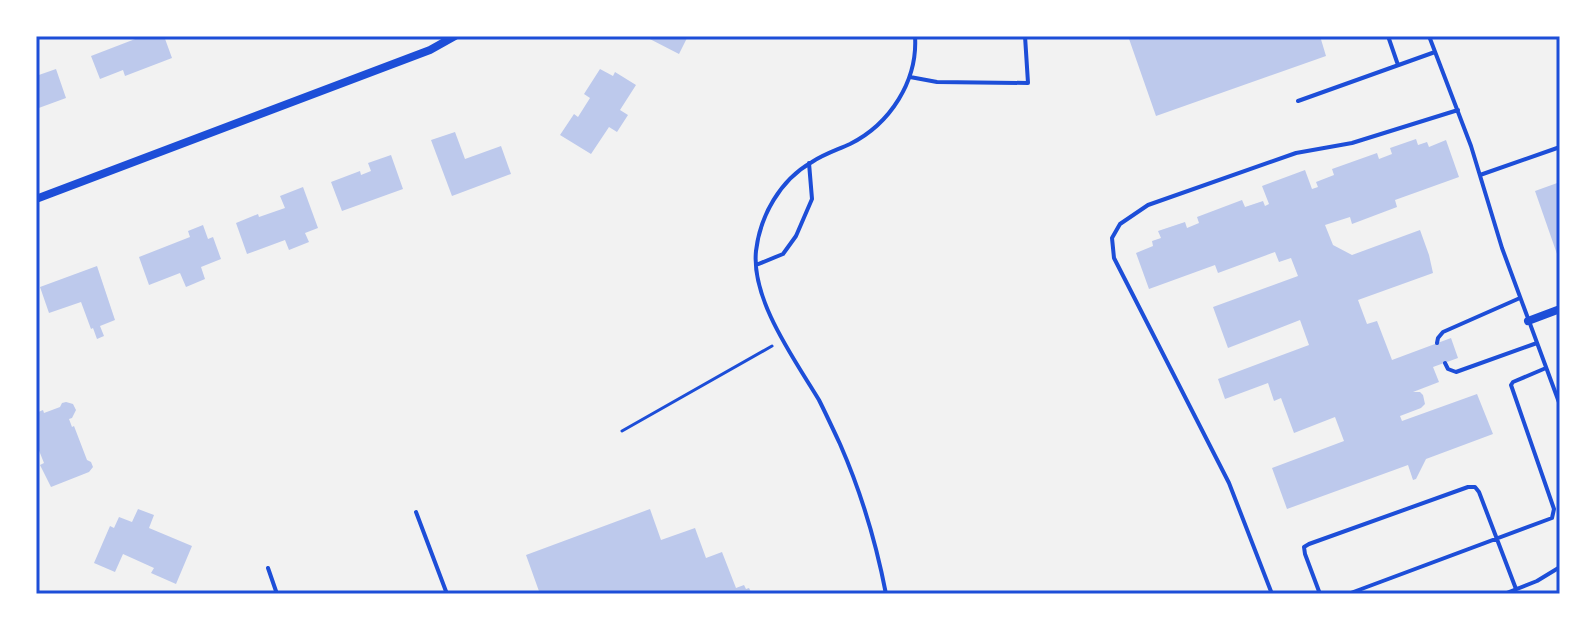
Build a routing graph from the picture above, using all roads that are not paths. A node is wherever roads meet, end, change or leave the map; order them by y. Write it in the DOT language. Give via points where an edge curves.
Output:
graph roads {
  1 [pos="455,36"];
  2 [pos="915,36"];
  3 [pos="1025,36"];
  4 [pos="1388,36"];
  5 [pos="1429,36"];
  6 [pos="1435,52"];
  7 [pos="1398,65"];
  8 [pos="909,77"];
  9 [pos="1298,101"];
  10 [pos="1458,110"];
  11 [pos="1560,147"];
  12 [pos="809,163"];
  13 [pos="1480,175"];
  14 [pos="36,199"];
  15 [pos="756,265"];
  16 [pos="1520,298"];
  17 [pos="1560,309"];
  18 [pos="1528,321"];
  19 [pos="1437,343"];
  20 [pos="1537,343"];
  21 [pos="1445,363"];
  22 [pos="1546,368"];
  23 [pos="1559,396"];
  24 [pos="1560,405"];
  25 [pos="416,512"];
  26 [pos="1497,538"];
  27 [pos="1560,567"];
  28 [pos="268,568"];
  29 [pos="1516,589"];
  30 [pos="277,594"];
  31 [pos="447,594"];
  32 [pos="886,594"];
  33 [pos="1272,594"];
  34 [pos="1320,594"];
  35 [pos="1348,594"];
  36 [pos="1504,594"];
  1 -- 14 [label="street"];
  2 -- 8 [label="lane"];
  3 -- 8 [label="lane" via="1028,83"];
  4 -- 7 [label="lane"];
  5 -- 6 [label="lane"];
  6 -- 7 [label="lane"];
  6 -- 10 [label="lane"];
  7 -- 9 [label="lane"];
  8 -- 12 [label="lane" via="890,114 875,128"];
  10 -- 13 [label="lane"];
  10 -- 33 [label="lane" via="1352,143 1296,153 1148,205 1120,224 1112,238 1114,258 1229,483"];
  11 -- 13 [label="lane"];
  12 -- 15 [label="lane" via="771,202 760,230"];
  12 -- 15 [label="lane" via="812,199 796,236 783,254"];
  13 -- 16 [label="lane"];
  15 -- 32 [label="lane" via="772,321 820,403 852,472"];
  16 -- 18 [label="lane"];
  16 -- 19 [label="lane" via="1443,332"];
  17 -- 18 [label="street"];
  18 -- 20 [label="lane"];
  20 -- 21 [label="lane" via="1456,372"];
  20 -- 22 [label="lane"];
  22 -- 23 [label="lane"];
  22 -- 26 [label="lane" via="1511,385 1553,514 1548,521"];
  23 -- 24 [label="lane"];
  25 -- 31 [label="lane"];
  26 -- 29 [label="lane"];
  26 -- 34 [label="lane" via="1479,492 1468,487 1304,547"];
  26 -- 35 [label="lane"];
  27 -- 29 [label="lane"];
  28 -- 30 [label="lane"];
  29 -- 36 [label="lane"];
}
